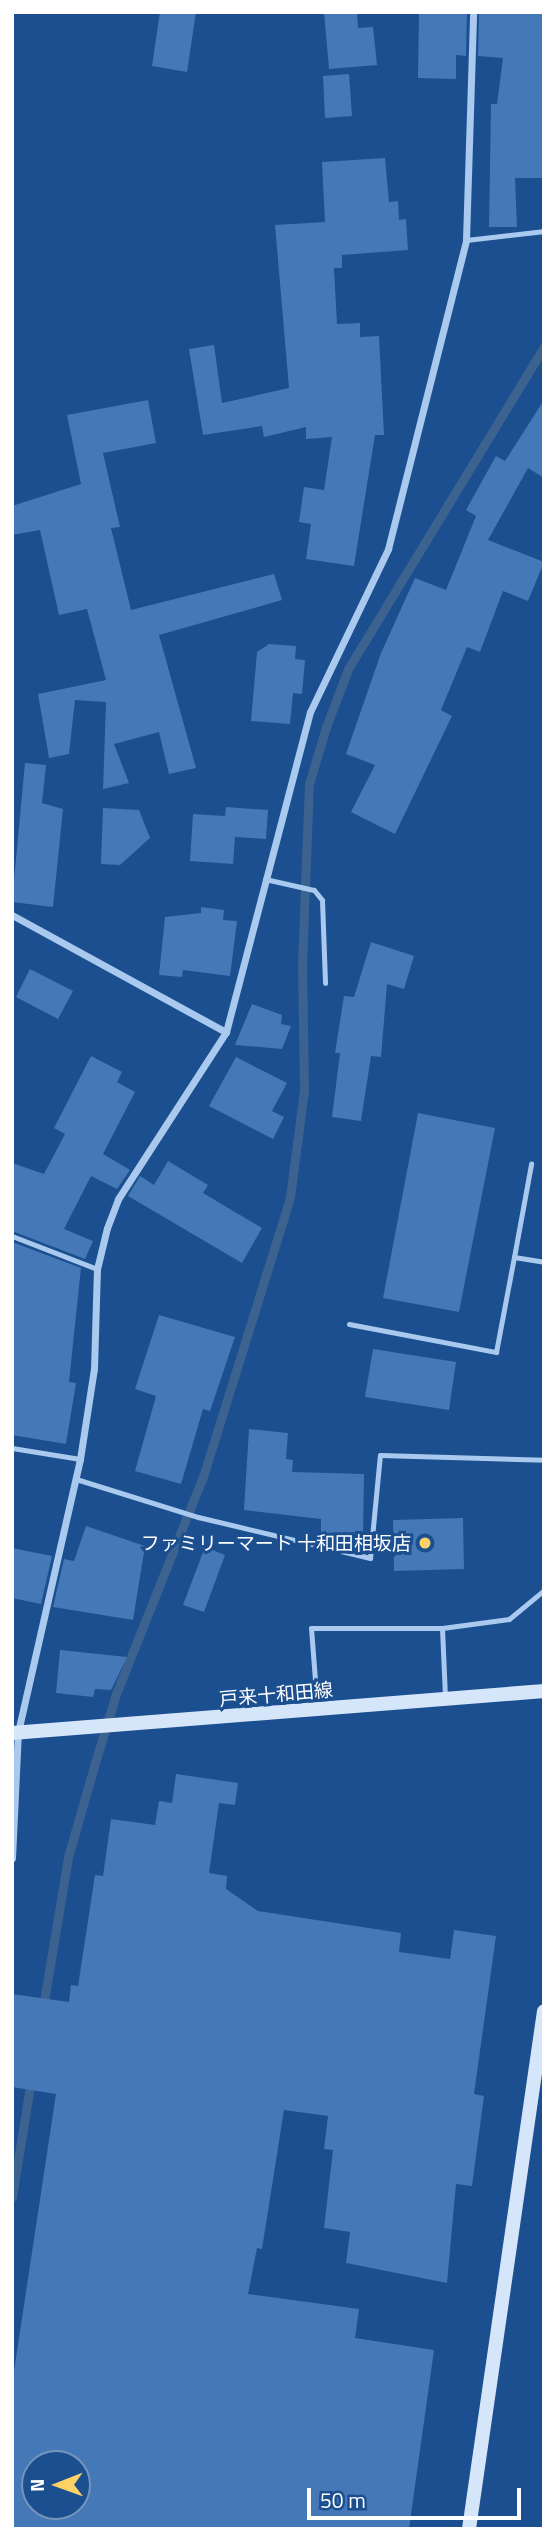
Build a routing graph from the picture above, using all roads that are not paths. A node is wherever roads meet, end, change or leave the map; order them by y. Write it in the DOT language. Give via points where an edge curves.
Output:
graph roads {
  1 [pos="473,12"];
  2 [pos="544,231"];
  3 [pos="466,240"];
  4 [pos="265,878"];
  5 [pos="12,915"];
  6 [pos="325,983"];
  7 [pos="226,1032"];
  8 [pos="531,1164"];
  9 [pos="12,1236"];
  10 [pos="514,1256"];
  11 [pos="544,1262"];
  12 [pos="97,1269"];
  13 [pos="349,1324"];
  14 [pos="12,1448"];
  15 [pos="80,1459"];
  16 [pos="544,1460"];
  17 [pos="76,1479"];
  18 [pos="544,1590"];
  19 [pos="442,1628"];
  20 [pos="544,1691"];
  21 [pos="445,1699"];
  22 [pos="317,1709"];
  23 [pos="15,1733"];
  24 [pos="12,1858"];
  25 [pos="544,2011"];
  26 [pos="541,2052"];
  27 [pos="469,2529"];
  1 -- 3 [label="street"];
  2 -- 3 [label="lane"];
  3 -- 4 [label="street" via="388,549 310,712"];
  4 -- 6 [label="lane" via="314,890 322,900"];
  4 -- 7 [label="street"];
  5 -- 7 [label="street"];
  7 -- 12 [label="street" via="118,1199"];
  8 -- 10 [label="lane"];
  9 -- 12 [label="lane"];
  10 -- 11 [label="lane"];
  10 -- 13 [label="lane" via="496,1352"];
  12 -- 15 [label="street" via="94,1369"];
  14 -- 15 [label="lane"];
  15 -- 17 [label="street"];
  16 -- 17 [label="lane" via="380,1455 370,1558 198,1517"];
  17 -- 23 [label="street"];
  18 -- 19 [label="lane" via="509,1619"];
  19 -- 21 [label="lane"];
  19 -- 22 [label="lane" via="311,1628"];
  20 -- 21 [label="main road, 戸来十和田線"];
  21 -- 22 [label="main road, 戸来十和田線"];
  22 -- 23 [label="main road, 戸来十和田線"];
  23 -- 24 [label="street"];
  25 -- 26 [label="main road"];
  26 -- 27 [label="main road"];
}
